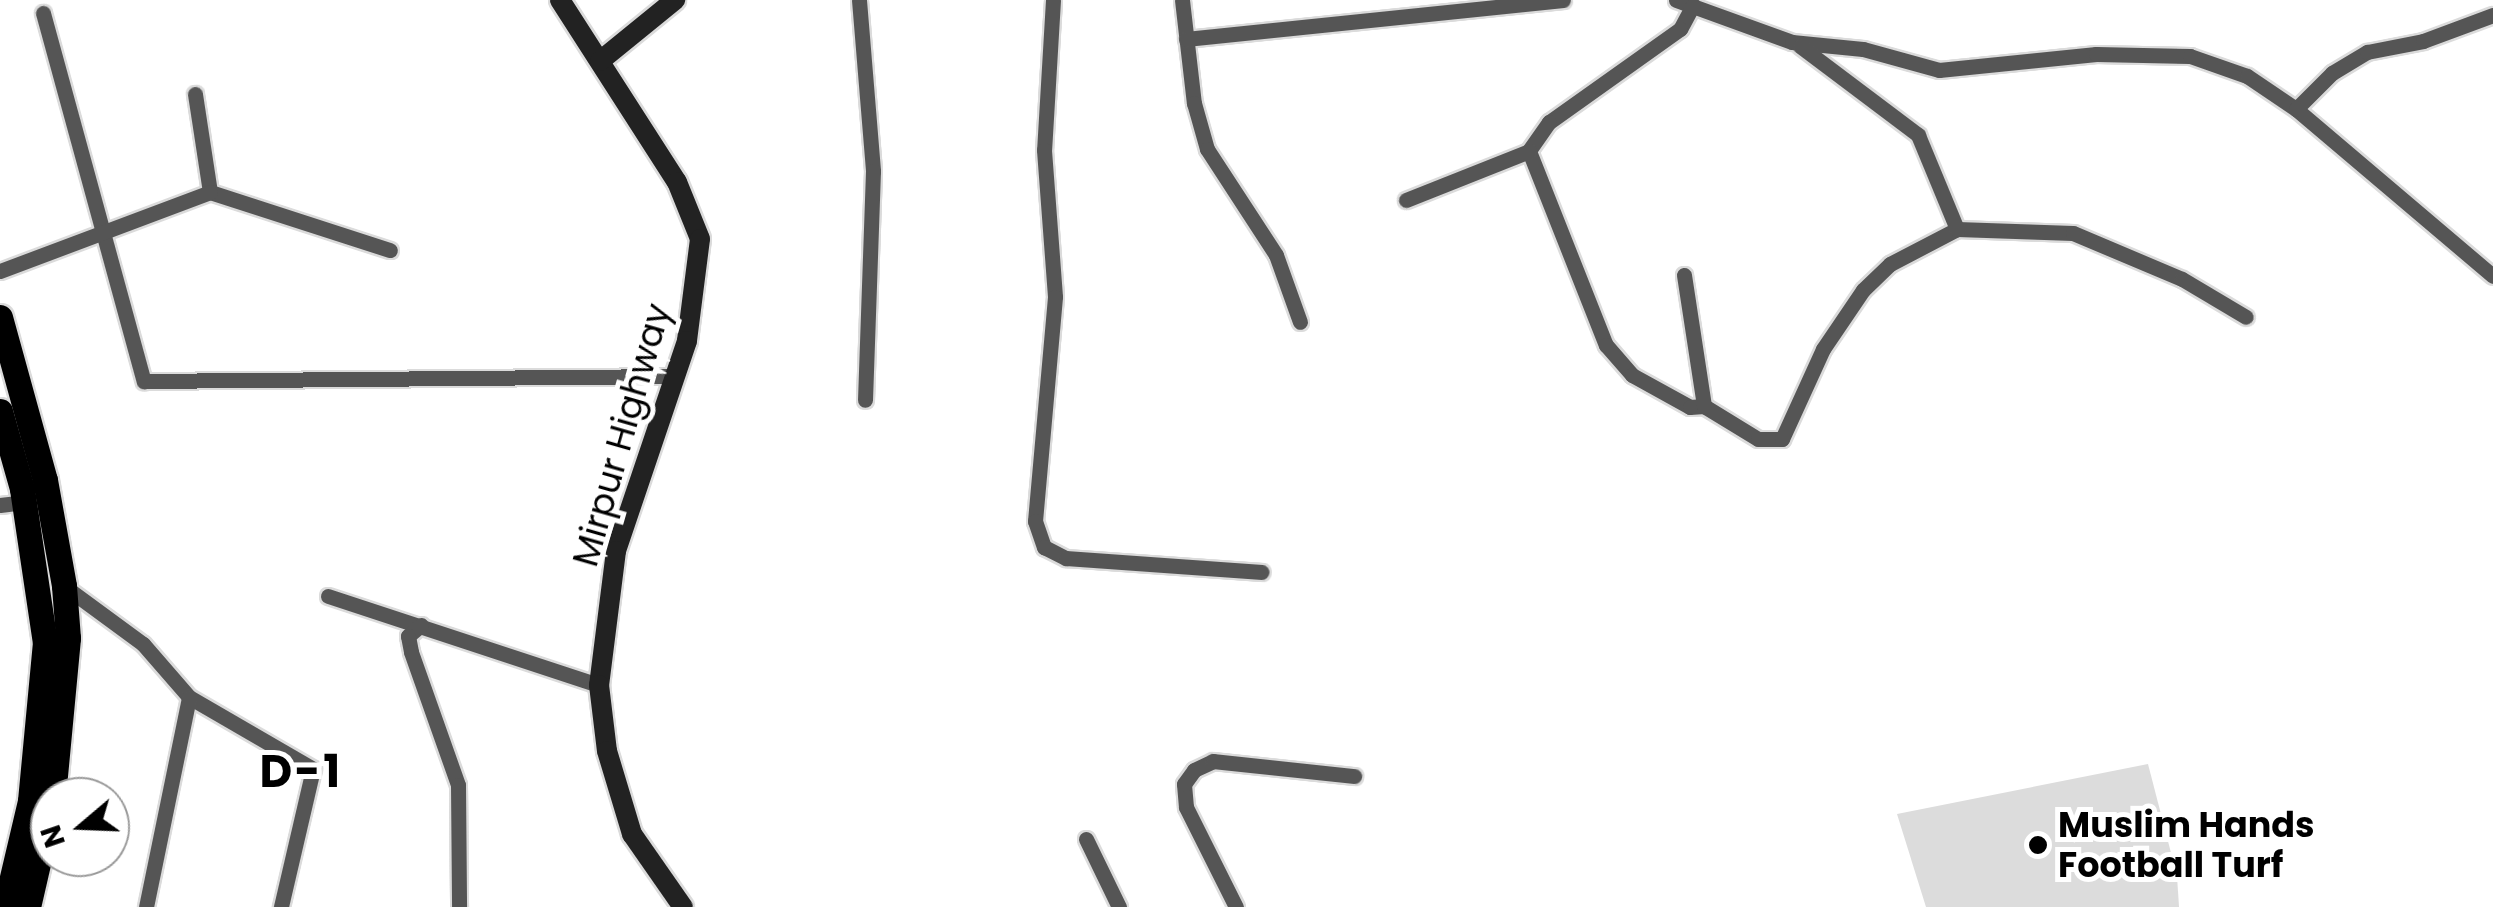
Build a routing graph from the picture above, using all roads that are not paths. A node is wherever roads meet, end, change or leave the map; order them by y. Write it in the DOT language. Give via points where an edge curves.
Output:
graph roads {
  1 [pos="560,0"];
  2 [pos="676,0"];
  3 [pos="859,0"];
  4 [pos="1053,0"];
  5 [pos="1182,0"];
  6 [pos="1563,0"];
  7 [pos="1676,0"];
  8 [pos="1693,5"];
  9 [pos="43,12"];
  10 [pos="2493,15"];
  11 [pos="1186,39"];
  12 [pos="1792,42"];
  13 [pos="600,61"];
  14 [pos="195,94"];
  15 [pos="2296,109"];
  16 [pos="1530,151"];
  17 [pos="210,192"];
  18 [pos="1406,200"];
  19 [pos="1957,230"];
  20 [pos="104,232"];
  21 [pos="390,250"];
  22 [pos="0,272"];
  23 [pos="1684,275"];
  24 [pos="2493,276"];
  25 [pos="0,316"];
  26 [pos="2246,317"];
  27 [pos="1300,322"];
  28 [pos="675,376"];
  29 [pos="865,400"];
  30 [pos="1704,406"];
  31 [pos="0,411"];
  32 [pos="12,504"];
  33 [pos="1262,572"];
  34 [pos="64,586"];
  35 [pos="328,596"];
  36 [pos="421,625"];
  37 [pos="599,685"];
  38 [pos="189,697"];
  39 [pos="1354,776"];
  40 [pos="55,777"];
  41 [pos="1086,839"];
  42 [pos="35,877"];
  43 [pos="5,907"];
  44 [pos="28,907"];
  45 [pos="146,907"];
  46 [pos="281,907"];
  47 [pos="459,907"];
  48 [pos="683,907"];
  49 [pos="1119,907"];
  50 [pos="1236,907"];
  1 -- 13 [label="main road, Mirpur Highway"];
  2 -- 13 [label="main road"];
  3 -- 29 [label="street" via="873,171"];
  4 -- 33 [label="street" via="1044,150 1054,296 1035,521 1044,547 1066,558"];
  5 -- 11 [label="street"];
  6 -- 11 [label="street"];
  7 -- 8 [label="street"];
  8 -- 12 [label="street"];
  8 -- 16 [label="street" via="1680,29 1549,122"];
  9 -- 20 [label="street"];
  10 -- 15 [label="street" via="2423,41 2367,52 2332,73"];
  11 -- 27 [label="street" via="1207,149 1276,255"];
  12 -- 15 [label="street" via="1862,49 1939,70 2096,54 2190,56 2247,76"];
  12 -- 19 [label="street" via="1822,56 1918,136"];
  13 -- 28 [label="main road, Mirpur Highway" via="678,182 700,239 698,285"];
  14 -- 17 [label="street"];
  15 -- 24 [label="street"];
  16 -- 18 [label="street"];
  16 -- 30 [label="street" via="1614,359 1690,407"];
  17 -- 20 [label="street"];
  17 -- 21 [label="street"];
  19 -- 26 [label="street" via="2030,227 2074,234 2182,279"];
  19 -- 30 [label="street" via="1890,264 1863,290 1823,349 1782,439 1758,439"];
  20 -- 22 [label="street"];
  20 -- 28 [label="street" via="144,381"];
  23 -- 30 [label="street"];
  25 -- 34 [label="main road" via="45,480"];
  28 -- 37 [label="main road, Mirpur Highway" via="616,551"];
  31 -- 32 [label="main road"];
  32 -- 43 [label="main road" via="44,642 30,801"];
  34 -- 38 [label="street" via="143,644"];
  34 -- 40 [label="main road" via="68,638"];
  35 -- 36 [label="street"];
  36 -- 37 [label="street"];
  36 -- 47 [label="street" via="408,636 411,652 458,785"];
  37 -- 48 [label="main road, Mirpur Highway" via="607,751 632,834"];
  38 -- 45 [label="street"];
  38 -- 46 [label="street" via="313,769"];
  39 -- 50 [label="street" via="1213,761 1194,770 1184,784 1186,807"];
  41 -- 49 [label="street"];
  42 -- 44 [label="main road"];
}
